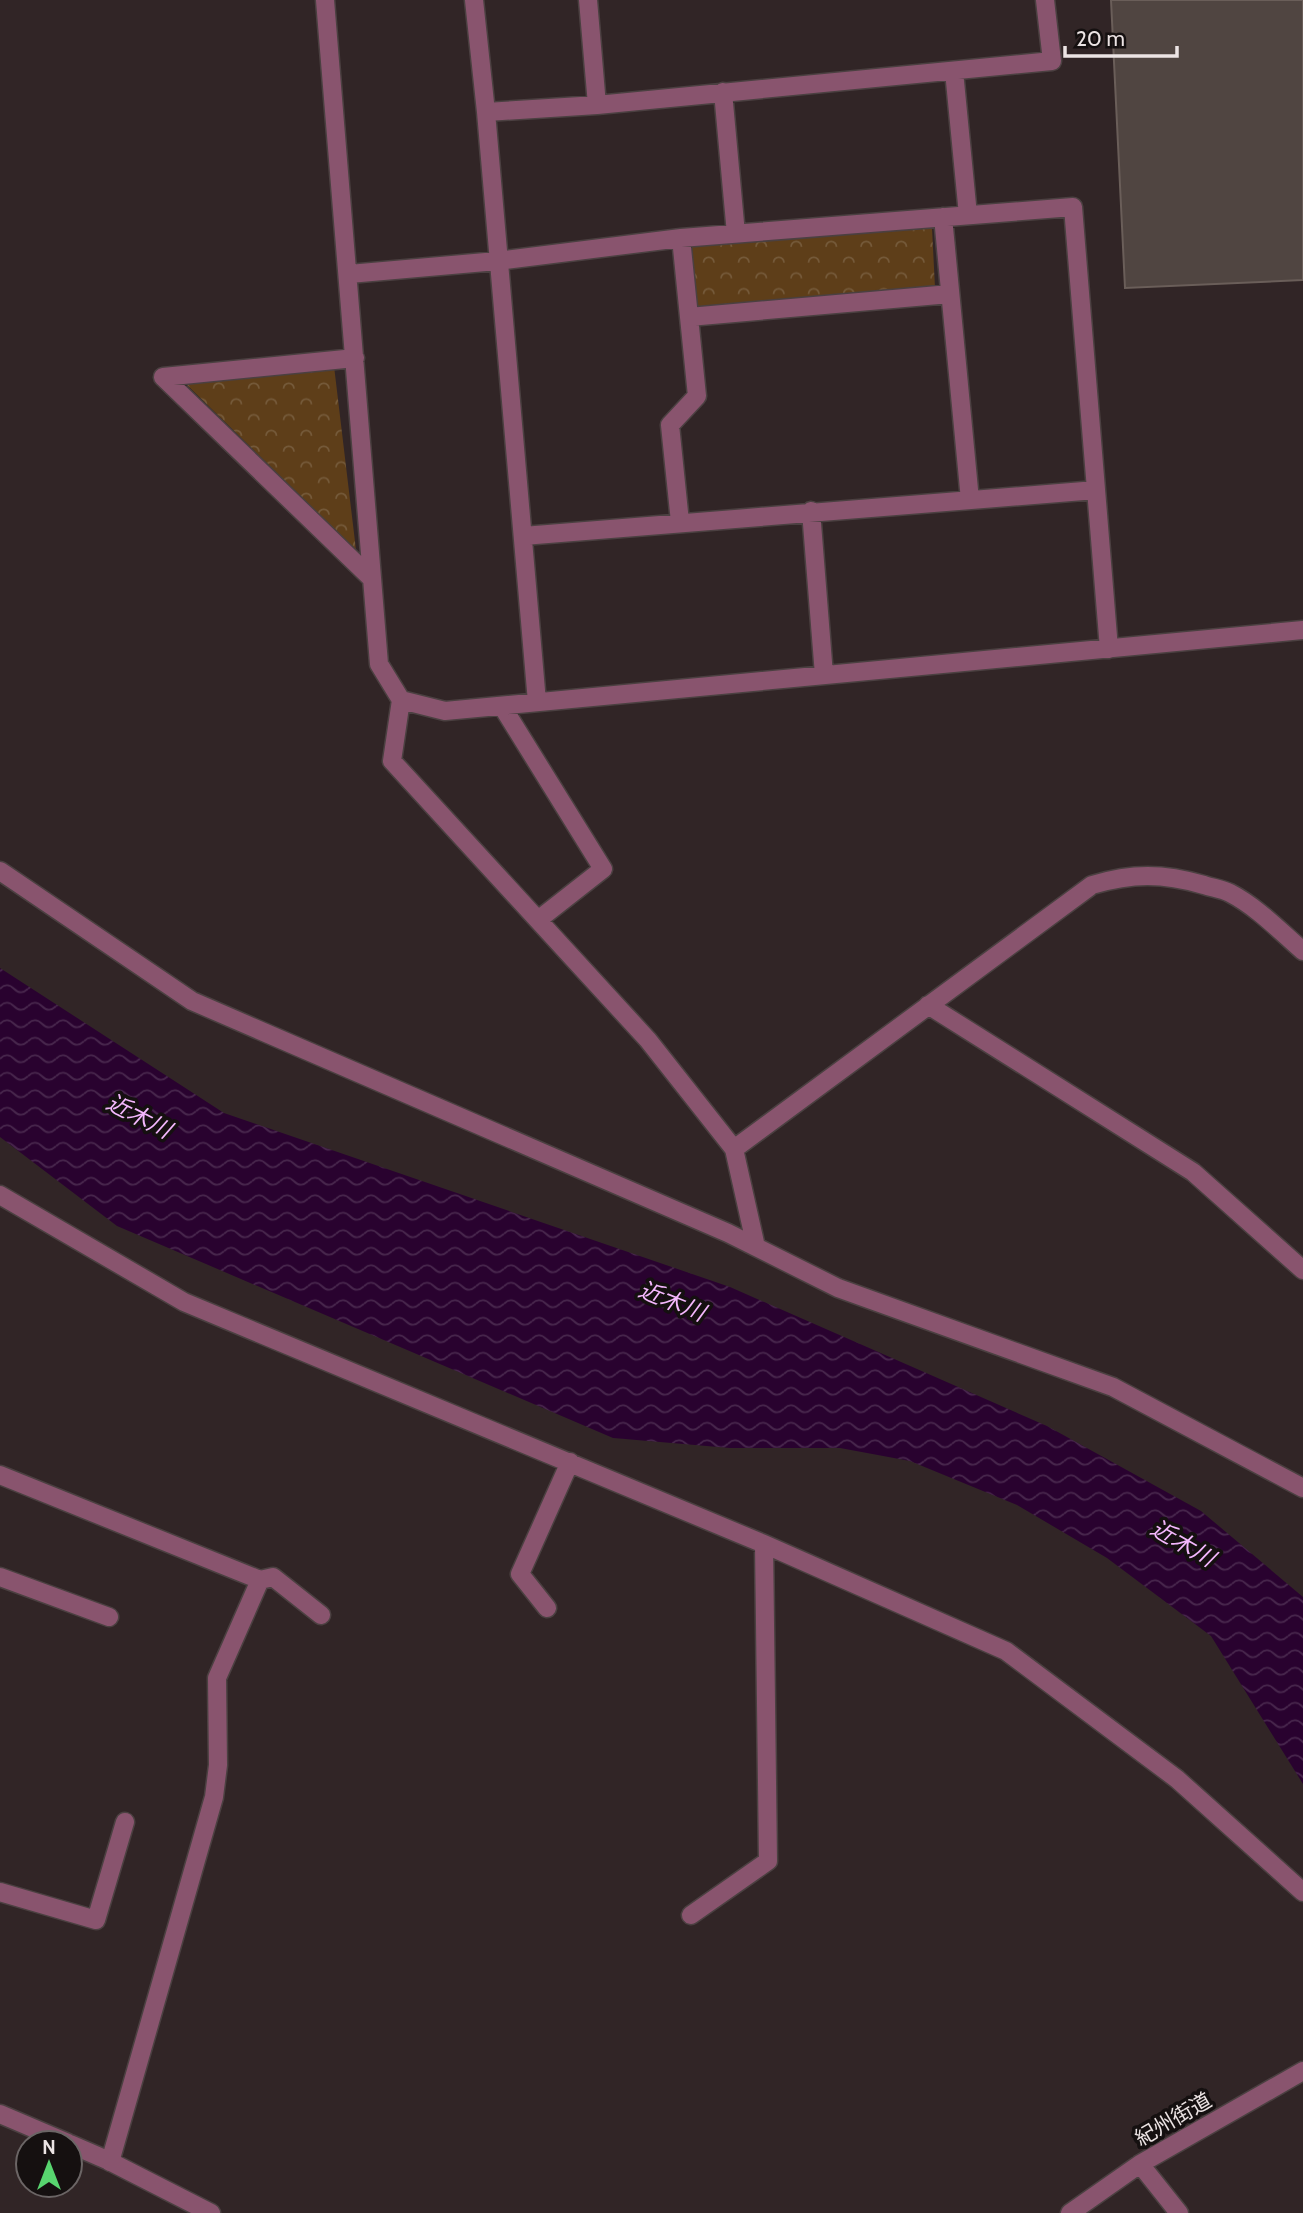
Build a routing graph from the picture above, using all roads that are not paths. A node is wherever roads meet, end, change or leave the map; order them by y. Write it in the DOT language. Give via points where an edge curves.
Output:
graph roads {
  1 [pos="325,0"];
  2 [pos="474,0"];
  3 [pos="588,0"];
  4 [pos="1045,0"];
  5 [pos="954,71"];
  6 [pos="723,92"];
  7 [pos="597,105"];
  8 [pos="486,112"];
  9 [pos="968,215"];
  10 [pos="943,217"];
  11 [pos="736,234"];
  12 [pos="681,238"];
  13 [pos="497,261"];
  14 [pos="349,274"];
  15 [pos="950,294"];
  16 [pos="689,317"];
  17 [pos="355,358"];
  18 [pos="1096,490"];
  19 [pos="970,500"];
  20 [pos="811,512"];
  21 [pos="680,522"];
  22 [pos="523,536"];
  23 [pos="370,577"];
  24 [pos="1303,630"];
  25 [pos="1109,649"];
  26 [pos="824,676"];
  27 [pos="401,700"];
  28 [pos="537,702"];
  29 [pos="502,706"];
  30 [pos="0,872"];
  31 [pos="538,920"];
  32 [pos="1303,951"];
  33 [pos="928,1005"];
  34 [pos="734,1149"];
  35 [pos="0,1195"];
  36 [pos="756,1247"];
  37 [pos="1303,1270"];
  38 [pos="570,1462"];
  39 [pos="0,1475"];
  40 [pos="1303,1488"];
  41 [pos="764,1544"];
  42 [pos="0,1577"];
  43 [pos="260,1580"];
  44 [pos="547,1608"];
  45 [pos="321,1615"];
  46 [pos="109,1617"];
  47 [pos="125,1822"];
  48 [pos="0,1892"];
  49 [pos="1303,1892"];
  50 [pos="691,1915"];
  51 [pos="1303,2071"];
  52 [pos="0,2114"];
  53 [pos="36,2129"];
  54 [pos="84,2150"];
  55 [pos="110,2162"];
  56 [pos="1140,2164"];
  57 [pos="211,2213"];
  58 [pos="1070,2213"];
  59 [pos="1179,2213"];
  1 -- 14 [label="street"];
  2 -- 8 [label="street"];
  3 -- 7 [label="street"];
  4 -- 5 [label="street" via="1052,61"];
  5 -- 6 [label="street"];
  5 -- 9 [label="street"];
  6 -- 7 [label="street"];
  6 -- 11 [label="street"];
  7 -- 8 [label="street"];
  8 -- 13 [label="street"];
  9 -- 10 [label="street"];
  9 -- 18 [label="street" via="1073,206"];
  10 -- 11 [label="street"];
  10 -- 15 [label="street"];
  11 -- 12 [label="street"];
  12 -- 13 [label="street"];
  12 -- 16 [label="street"];
  13 -- 14 [label="street"];
  13 -- 22 [label="street"];
  14 -- 17 [label="street"];
  15 -- 16 [label="street"];
  15 -- 19 [label="street"];
  16 -- 21 [label="street" via="697,396 670,425"];
  17 -- 23 [label="street"];
  17 -- 23 [label="street" via="163,377"];
  18 -- 19 [label="street"];
  18 -- 25 [label="street"];
  19 -- 20 [label="street"];
  20 -- 21 [label="street"];
  20 -- 26 [label="street"];
  21 -- 22 [label="street"];
  22 -- 28 [label="street"];
  23 -- 27 [label="street" via="379,664"];
  24 -- 25 [label="street"];
  25 -- 26 [label="street"];
  26 -- 28 [label="street"];
  27 -- 29 [label="street" via="445,711"];
  27 -- 31 [label="street" via="393,761"];
  28 -- 29 [label="street"];
  29 -- 31 [label="street" via="603,869"];
  30 -- 36 [label="street" via="192,1001"];
  31 -- 34 [label="street" via="648,1040"];
  32 -- 33 [label="street" via="1229,892 1148,874 1116,878 1091,885"];
  33 -- 34 [label="street"];
  33 -- 37 [label="street" via="1193,1172"];
  34 -- 36 [label="street"];
  35 -- 38 [label="street" via="184,1302"];
  36 -- 40 [label="street" via="838,1288 1113,1387"];
  38 -- 41 [label="street"];
  38 -- 44 [label="street" via="520,1574"];
  39 -- 43 [label="street"];
  41 -- 49 [label="street" via="1006,1651 1177,1779"];
  41 -- 50 [label="street" via="768,1861"];
  42 -- 46 [label="street"];
  43 -- 45 [label="street" via="273,1577"];
  43 -- 55 [label="street" via="217,1678 214,1797"];
  47 -- 48 [label="street" via="96,1920"];
  51 -- 56 [label="street, 紀州街道"];
  52 -- 53 [label="street"];
  54 -- 55 [label="street"];
  55 -- 57 [label="street"];
  56 -- 58 [label="street, 紀州街道"];
  56 -- 59 [label="street"];
}
